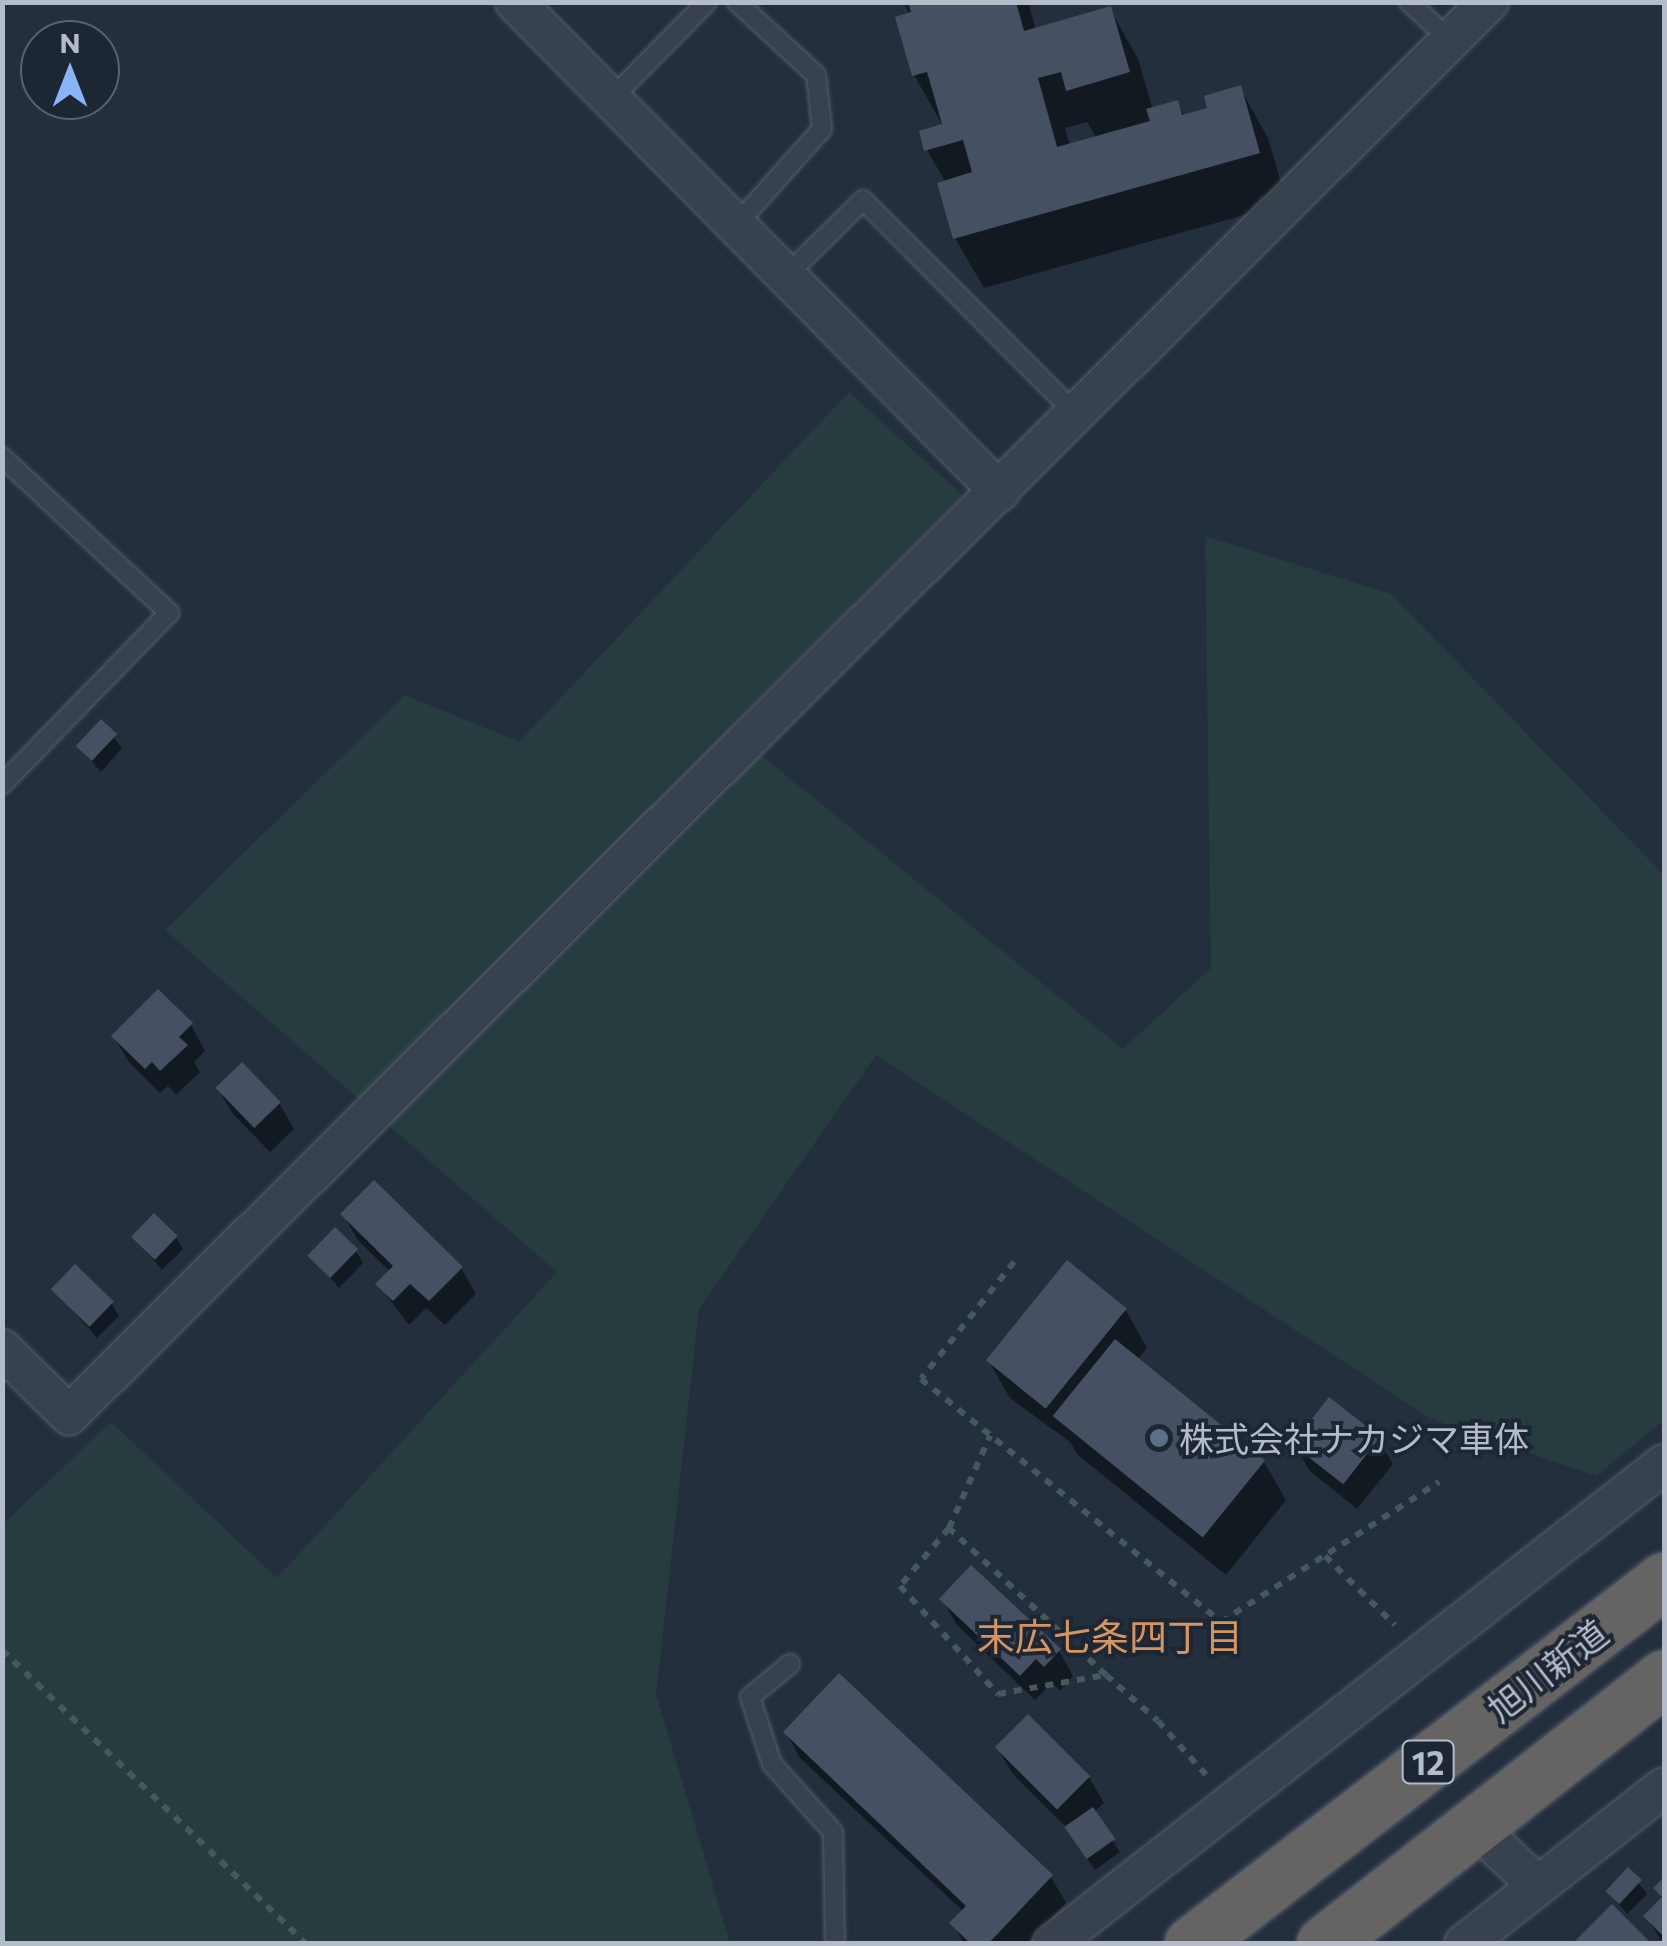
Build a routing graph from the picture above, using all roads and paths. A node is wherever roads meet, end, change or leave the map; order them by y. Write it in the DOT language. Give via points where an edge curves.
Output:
graph roads {
  1 [pos="515,2"];
  2 [pos="708,2"];
  3 [pos="737,2"];
  4 [pos="1409,2"];
  5 [pos="1489,2"];
  6 [pos="1451,40"];
  7 [pos="611,99"];
  8 [pos="736,226"];
  9 [pos="786,276"];
  10 [pos="1077,415"];
  11 [pos="2,457"];
  12 [pos="1000,492"];
  13 [pos="2,785"];
  14 [pos="1014,1262"];
  15 [pos="2,1349"];
  16 [pos="990,1436"];
  17 [pos="1664,1464"];
  18 [pos="1440,1482"];
  19 [pos="950,1528"];
  20 [pos="1325,1556"];
  21 [pos="1664,1580"];
  22 [pos="2,1650"];
  23 [pos="1423,1652"];
  24 [pos="790,1664"];
  25 [pos="1106,1675"];
  26 [pos="1664,1677"];
  27 [pos="1664,1787"];
  28 [pos="1230,1803"];
  29 [pos="1475,1826"];
  30 [pos="1537,1885"];
  31 [pos="1480,1939"];
  32 [pos="306,1944"];
  33 [pos="834,1944"];
  34 [pos="1052,1944"];
  35 [pos="1192,1944"];
  36 [pos="1324,1944"];
  1 -- 7 [label="street"];
  2 -- 7 [label="lane"];
  3 -- 8 [label="lane" via="816,75 822,129"];
  4 -- 6 [label="lane"];
  5 -- 6 [label="street"];
  6 -- 10 [label="street"];
  7 -- 8 [label="street"];
  8 -- 9 [label="street"];
  9 -- 10 [label="lane" via="864,200"];
  9 -- 12 [label="street"];
  10 -- 12 [label="street"];
  11 -- 13 [label="lane" via="169,613"];
  12 -- 15 [label="street" via="69,1415"];
  14 -- 16 [label="path" via="921,1379"];
  16 -- 19 [label="path"];
  16 -- 20 [label="path" via="1221,1622"];
  17 -- 23 [label="street"];
  18 -- 20 [label="path"];
  19 -- 25 [label="path"];
  19 -- 25 [label="path" via="900,1586 998,1694"];
  20 -- 23 [label="path"];
  21 -- 35 [label="highway, 旭川新道 / 12"];
  22 -- 32 [label="path"];
  23 -- 28 [label="street"];
  24 -- 33 [label="lane" via="750,1696 772,1764 833,1832"];
  25 -- 28 [label="path" via="1158,1720"];
  26 -- 29 [label="highway, 12"];
  27 -- 30 [label="street"];
  28 -- 34 [label="street"];
  29 -- 30 [label="street"];
  29 -- 36 [label="highway, 12"];
  30 -- 31 [label="street"];
}
